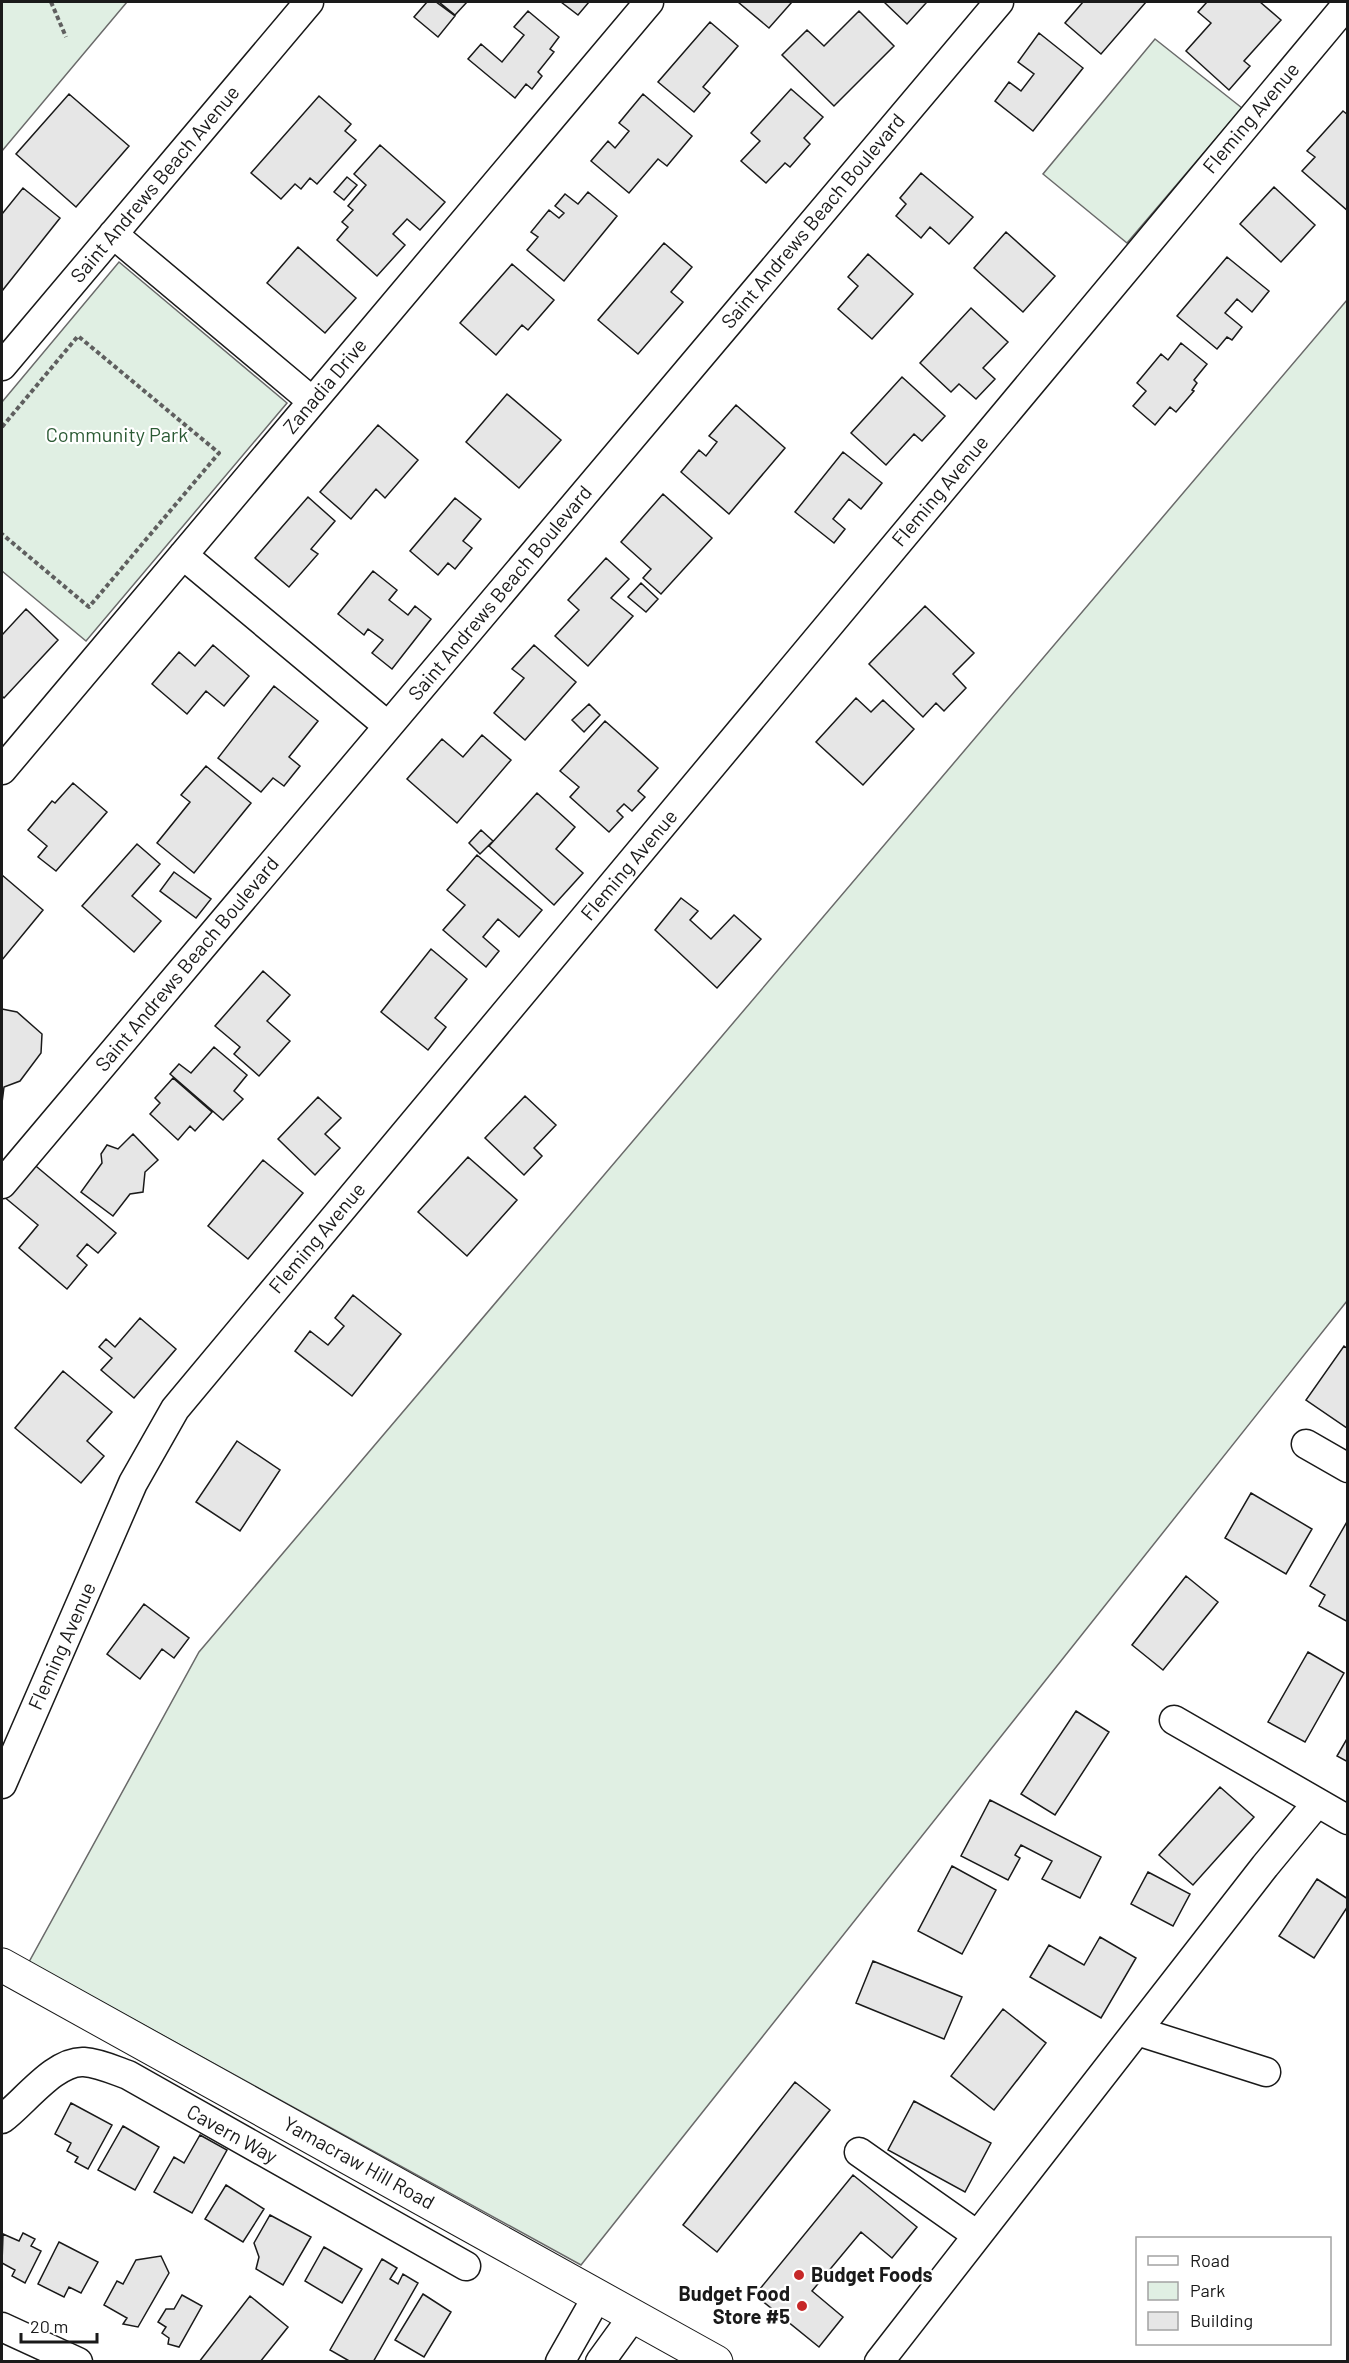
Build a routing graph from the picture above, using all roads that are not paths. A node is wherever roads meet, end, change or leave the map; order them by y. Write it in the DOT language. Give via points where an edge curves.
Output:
graph roads {
  1 [pos="309,2"];
  2 [pos="649,2"];
  3 [pos="999,2"];
  4 [pos="1347,3"];
  5 [pos="113,234"];
  6 [pos="2,366"];
  7 [pos="312,401"];
  8 [pos="183,555"];
  9 [pos="388,726"];
  10 [pos="2,770"];
  11 [pos="2,1184"];
  12 [pos="1306,1444"];
  13 [pos="1347,1468"];
  14 [pos="1174,1720"];
  15 [pos="2,1784"];
  16 [pos="1317,1803"];
  17 [pos="1347,1820"];
  18 [pos="4,1973"];
  19 [pos="1137,2031"];
  20 [pos="1266,2072"];
  21 [pos="2,2119"];
  22 [pos="859,2152"];
  23 [pos="977,2235"];
  24 [pos="466,2266"];
  25 [pos="598,2295"];
  26 [pos="634,2315"];
  27 [pos="2,2327"];
  28 [pos="78,2361"];
  29 [pos="560,2361"];
  30 [pos="600,2361"];
  31 [pos="716,2361"];
  32 [pos="879,2361"];
  1 -- 5 [label="street, Saint Andrews Beach Avenue"];
  2 -- 7 [label="street, Zanadia Drive"];
  3 -- 9 [label="street, Saint Andrews Beach Boulevard"];
  4 -- 15 [label="street, Fleming Avenue" via="175,1409 133,1484"];
  5 -- 6 [label="street, Saint Andrews Beach Avenue"];
  5 -- 7 [label="street"];
  7 -- 8 [label="street, Zanadia Drive"];
  8 -- 9 [label="street"];
  8 -- 10 [label="street, Zanadia Drive"];
  9 -- 11 [label="street, Saint Andrews Beach Boulevard"];
  12 -- 13 [label="street"];
  14 -- 16 [label="street"];
  16 -- 17 [label="street"];
  16 -- 19 [label="street"];
  18 -- 25 [label="main road, Yamacraw Hill Road"];
  19 -- 20 [label="street"];
  19 -- 23 [label="street"];
  21 -- 24 [label="street, Cavern Way" via="69,2064 96,2064 128,2075"];
  22 -- 23 [label="street"];
  23 -- 32 [label="street"];
  25 -- 26 [label="main road, Yamacraw Hill Road"];
  25 -- 29 [label="street"];
  26 -- 30 [label="street"];
  26 -- 31 [label="main road, Yamacraw Hill Road"];
  27 -- 28 [label="street"];
}
